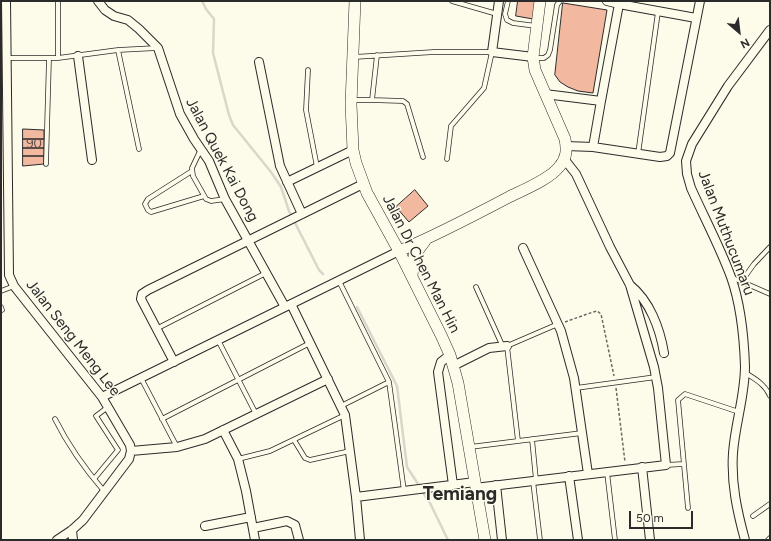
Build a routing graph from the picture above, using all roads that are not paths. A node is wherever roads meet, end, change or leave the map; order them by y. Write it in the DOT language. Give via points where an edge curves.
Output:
graph roads {
  1 [pos="6,1"];
  2 [pos="58,1"];
  3 [pos="98,1"];
  4 [pos="355,1"];
  5 [pos="452,1"];
  6 [pos="499,1"];
  7 [pos="508,1"];
  8 [pos="540,1"];
  9 [pos="560,1"];
  10 [pos="607,1"];
  11 [pos="700,1"];
  12 [pos="619,4"];
  13 [pos="658,12"];
  14 [pos="497,14"];
  15 [pos="696,18"];
  16 [pos="537,26"];
  17 [pos="770,30"];
  18 [pos="158,48"];
  19 [pos="118,50"];
  20 [pos="492,52"];
  21 [pos="377,55"];
  22 [pos="78,56"];
  23 [pos="353,57"];
  24 [pos="6,58"];
  25 [pos="49,58"];
  26 [pos="58,58"];
  27 [pos="533,58"];
  28 [pos="259,62"];
  29 [pos="308,70"];
  30 [pos="545,94"];
  31 [pos="351,100"];
  32 [pos="372,100"];
  33 [pos="601,101"];
  34 [pos="566,146"];
  35 [pos="593,147"];
  36 [pos="139,149"];
  37 [pos="201,149"];
  38 [pos="353,150"];
  39 [pos="638,154"];
  40 [pos="423,157"];
  41 [pos="447,159"];
  42 [pos="92,160"];
  43 [pos="564,160"];
  44 [pos="46,164"];
  45 [pos="317,168"];
  46 [pos="192,171"];
  47 [pos="287,182"];
  48 [pos="363,184"];
  49 [pos="204,196"];
  50 [pos="225,199"];
  51 [pos="300,215"];
  52 [pos="387,230"];
  53 [pos="248,240"];
  54 [pos="426,240"];
  55 [pos="770,247"];
  56 [pos="523,248"];
  57 [pos="399,251"];
  58 [pos="266,273"];
  59 [pos="412,277"];
  60 [pos="731,277"];
  61 [pos="339,280"];
  62 [pos="741,282"];
  63 [pos="630,285"];
  64 [pos="14,286"];
  65 [pos="476,287"];
  66 [pos="1,291"];
  67 [pos="770,294"];
  68 [pos="288,306"];
  69 [pos="558,324"];
  70 [pos="156,328"];
  71 [pos="218,340"];
  72 [pos="310,343"];
  73 [pos="505,347"];
  74 [pos="664,352"];
  75 [pos="450,355"];
  76 [pos="174,362"];
  77 [pos="453,366"];
  78 [pos="744,372"];
  79 [pos="656,377"];
  80 [pos="141,378"];
  81 [pos="328,379"];
  82 [pos="238,380"];
  83 [pos="389,382"];
  84 [pos="768,387"];
  85 [pos="576,388"];
  86 [pos="102,396"];
  87 [pos="770,396"];
  88 [pos="341,406"];
  89 [pos="109,407"];
  90 [pos="739,412"];
  91 [pos="256,414"];
  92 [pos="345,415"];
  93 [pos="55,419"];
  94 [pos="162,419"];
  95 [pos="223,430"];
  96 [pos="582,433"];
  97 [pos="532,439"];
  98 [pos="294,440"];
  99 [pos="518,441"];
  100 [pos="177,447"];
  101 [pos="470,447"];
  102 [pos="131,451"];
  103 [pos="350,451"];
  104 [pos="238,459"];
  105 [pos="683,464"];
  106 [pos="666,465"];
  107 [pos="642,468"];
  108 [pos="607,472"];
  109 [pos="588,474"];
  110 [pos="569,476"];
  111 [pos="94,479"];
  112 [pos="535,480"];
  113 [pos="453,485"];
  114 [pos="475,485"];
  115 [pos="496,485"];
  116 [pos="104,491"];
  117 [pos="404,491"];
  118 [pos="356,497"];
  119 [pos="770,504"];
  120 [pos="688,508"];
  121 [pos="753,516"];
  122 [pos="251,518"];
  123 [pos="205,526"];
  124 [pos="253,528"];
  125 [pos="72,530"];
  126 [pos="57,540"];
  127 [pos="73,540"];
  128 [pos="255,540"];
  129 [pos="299,540"];
  130 [pos="360,540"];
  131 [pos="485,540"];
  132 [pos="502,540"];
  133 [pos="540,540"];
  134 [pos="578,540"];
  135 [pos="615,540"];
  136 [pos="650,540"];
  137 [pos="745,540"];
  1 -- 24 [label="street, Jalan Seng Meng Lee"];
  2 -- 26 [label="lane"];
  3 -- 18 [label="street, Jalan Quek Kai Dong" via="104,10 128,20"];
  4 -- 23 [label="street, Jalan Dr Chen Man Hin"];
  5 -- 14 [label="lane"];
  6 -- 14 [label="street"];
  7 -- 16 [label="lane" via="508,20"];
  8 -- 16 [label="street"];
  9 -- 27 [label="lane" via="548,55 544,58"];
  10 -- 12 [label="street"];
  11 -- 15 [label="street"];
  12 -- 13 [label="street"];
  12 -- 33 [label="street"];
  13 -- 15 [label="street"];
  13 -- 39 [label="lane"];
  14 -- 20 [label="street"];
  15 -- 39 [label="street" via="670,153 660,157"];
  16 -- 27 [label="street"];
  17 -- 60 [label="street, Jalan Muthucumaru" via="725,92 692,144 686,161 691,188"];
  18 -- 19 [label="lane"];
  18 -- 37 [label="street, Jalan Quek Kai Dong" via="180,114"];
  19 -- 22 [label="lane"];
  19 -- 36 [label="lane"];
  20 -- 21 [label="lane"];
  20 -- 27 [label="street"];
  20 -- 41 [label="lane" via="484,88 451,126"];
  21 -- 23 [label="lane"];
  21 -- 32 [label="lane"];
  22 -- 26 [label="lane"];
  22 -- 42 [label="street"];
  23 -- 31 [label="street, Jalan Dr Chen Man Hin"];
  24 -- 25 [label="lane"];
  24 -- 64 [label="street, Jalan Seng Meng Lee" via="9,275"];
  25 -- 26 [label="lane"];
  25 -- 44 [label="lane"];
  27 -- 30 [label="street"];
  28 -- 47 [label="street" via="280,166"];
  29 -- 45 [label="lane" via="306,110"];
  30 -- 33 [label="street"];
  30 -- 34 [label="street"];
  31 -- 32 [label="lane"];
  31 -- 38 [label="street, Jalan Dr Chen Man Hin"];
  32 -- 40 [label="lane" via="403,101 407,104"];
  33 -- 35 [label="street"];
  34 -- 35 [label="street"];
  34 -- 43 [label="street"];
  35 -- 39 [label="street"];
  37 -- 46 [label="lane"];
  37 -- 50 [label="street, Jalan Quek Kai Dong" via="209,161"];
  38 -- 45 [label="street"];
  38 -- 48 [label="street, Jalan Dr Chen Man Hin"];
  43 -- 54 [label="street" via="558,169 532,185"];
  43 -- 63 [label="street" via="576,174"];
  45 -- 47 [label="street"];
  46 -- 49 [label="lane"];
  46 -- 49 [label="lane" via="148,199 146,207 151,212"];
  47 -- 51 [label="street"];
  48 -- 51 [label="street"];
  48 -- 52 [label="street, Jalan Dr Chen Man Hin"];
  49 -- 50 [label="lane" via="211,201"];
  50 -- 53 [label="street, Jalan Quek Kai Dong"];
  51 -- 53 [label="street"];
  52 -- 54 [label="street" via="402,240"];
  52 -- 57 [label="street, Jalan Dr Chen Man Hin"];
  53 -- 58 [label="street, Jalan Quek Kai Dong"];
  53 -- 70 [label="street" via="142,294 140,299"];
  54 -- 57 [label="street"];
  54 -- 59 [label="street" via="414,256"];
  55 -- 62 [label="lane"];
  56 -- 69 [label="street"];
  57 -- 59 [label="street, Jalan Dr Chen Man Hin"];
  57 -- 61 [label="street"];
  58 -- 68 [label="street, Jalan Quek Kai Dong"];
  58 -- 70 [label="lane"];
  59 -- 75 [label="street, Jalan Dr Chen Man Hin"];
  60 -- 62 [label="lane"];
  60 -- 78 [label="street, Jalan Muthucumaru" via="743,329"];
  61 -- 68 [label="street"];
  61 -- 83 [label="lane"];
  62 -- 67 [label="lane"];
  63 -- 74 [label="street" via="646,304 661,335"];
  63 -- 79 [label="street"];
  64 -- 66 [label="lane"];
  64 -- 86 [label="street, Jalan Seng Meng Lee"];
  65 -- 73 [label="lane"];
  68 -- 71 [label="street"];
  68 -- 72 [label="street, Jalan Quek Kai Dong"];
  69 -- 73 [label="lane"];
  69 -- 85 [label="street"];
  70 -- 76 [label="street"];
  71 -- 76 [label="street"];
  71 -- 82 [label="lane"];
  72 -- 81 [label="street, Jalan Quek Kai Dong"];
  72 -- 82 [label="lane"];
  73 -- 77 [label="street" via="489,348"];
  73 -- 99 [label="lane"];
  75 -- 77 [label="street, Jalan Dr Chen Man Hin"];
  75 -- 113 [label="street" via="441,362 438,372"];
  76 -- 80 [label="street"];
  77 -- 101 [label="street, Jalan Dr Chen Man Hin"];
  78 -- 84 [label="lane"];
  78 -- 90 [label="street, Jalan Muthucumaru"];
  79 -- 85 [label="lane"];
  79 -- 106 [label="street"];
  80 -- 86 [label="street"];
  80 -- 94 [label="lane"];
  81 -- 88 [label="street, Jalan Quek Kai Dong"];
  81 -- 91 [label="street"];
  82 -- 91 [label="lane"];
  82 -- 94 [label="lane"];
  83 -- 88 [label="lane"];
  83 -- 117 [label="lane"];
  84 -- 87 [label="lane"];
  85 -- 96 [label="street"];
  86 -- 89 [label="street, Jalan Seng Meng Lee"];
  88 -- 92 [label="street, Jalan Quek Kai Dong"];
  89 -- 102 [label="street, Jalan Seng Meng Lee"];
  89 -- 111 [label="lane" via="96,416 118,450"];
  90 -- 105 [label="lane" via="685,394 678,400"];
  90 -- 137 [label="street, Jalan Muthucumaru" via="733,453 733,480 736,508"];
  91 -- 95 [label="street"];
  92 -- 98 [label="lane"];
  92 -- 103 [label="street, Jalan Quek Kai Dong"];
  93 -- 111 [label="lane" via="65,440"];
  94 -- 100 [label="lane"];
  95 -- 100 [label="street"];
  95 -- 104 [label="street"];
  96 -- 97 [label="lane"];
  96 -- 109 [label="street"];
  97 -- 99 [label="lane"];
  97 -- 112 [label="lane"];
  98 -- 103 [label="lane" via="305,458 310,460"];
  98 -- 104 [label="lane" via="270,451"];
  99 -- 101 [label="lane"];
  100 -- 102 [label="street"];
  101 -- 114 [label="street, Jalan Dr Chen Man Hin"];
  102 -- 116 [label="street" via="129,459"];
  103 -- 118 [label="street, Jalan Quek Kai Dong"];
  104 -- 122 [label="street"];
  105 -- 106 [label="lane"];
  105 -- 120 [label="lane"];
  106 -- 107 [label="street"];
  107 -- 108 [label="street"];
  107 -- 136 [label="street"];
  108 -- 109 [label="street"];
  108 -- 135 [label="lane"];
  109 -- 110 [label="street"];
  110 -- 112 [label="street"];
  110 -- 134 [label="street"];
  111 -- 116 [label="lane"];
  112 -- 115 [label="street"];
  112 -- 133 [label="lane"];
  113 -- 114 [label="street"];
  113 -- 117 [label="street"];
  114 -- 115 [label="street"];
  114 -- 131 [label="street, Jalan Dr Chen Man Hin"];
  115 -- 132 [label="street"];
  116 -- 125 [label="street" via="83,520"];
  117 -- 118 [label="street"];
  118 -- 130 [label="street, Jalan Quek Kai Dong"];
  119 -- 121 [label="lane"];
  122 -- 123 [label="street"];
  122 -- 124 [label="street"];
  124 -- 128 [label="street"];
  124 -- 129 [label="street" via="287,521 295,525"];
  125 -- 126 [label="street"];
  125 -- 127 [label="street"];
}
